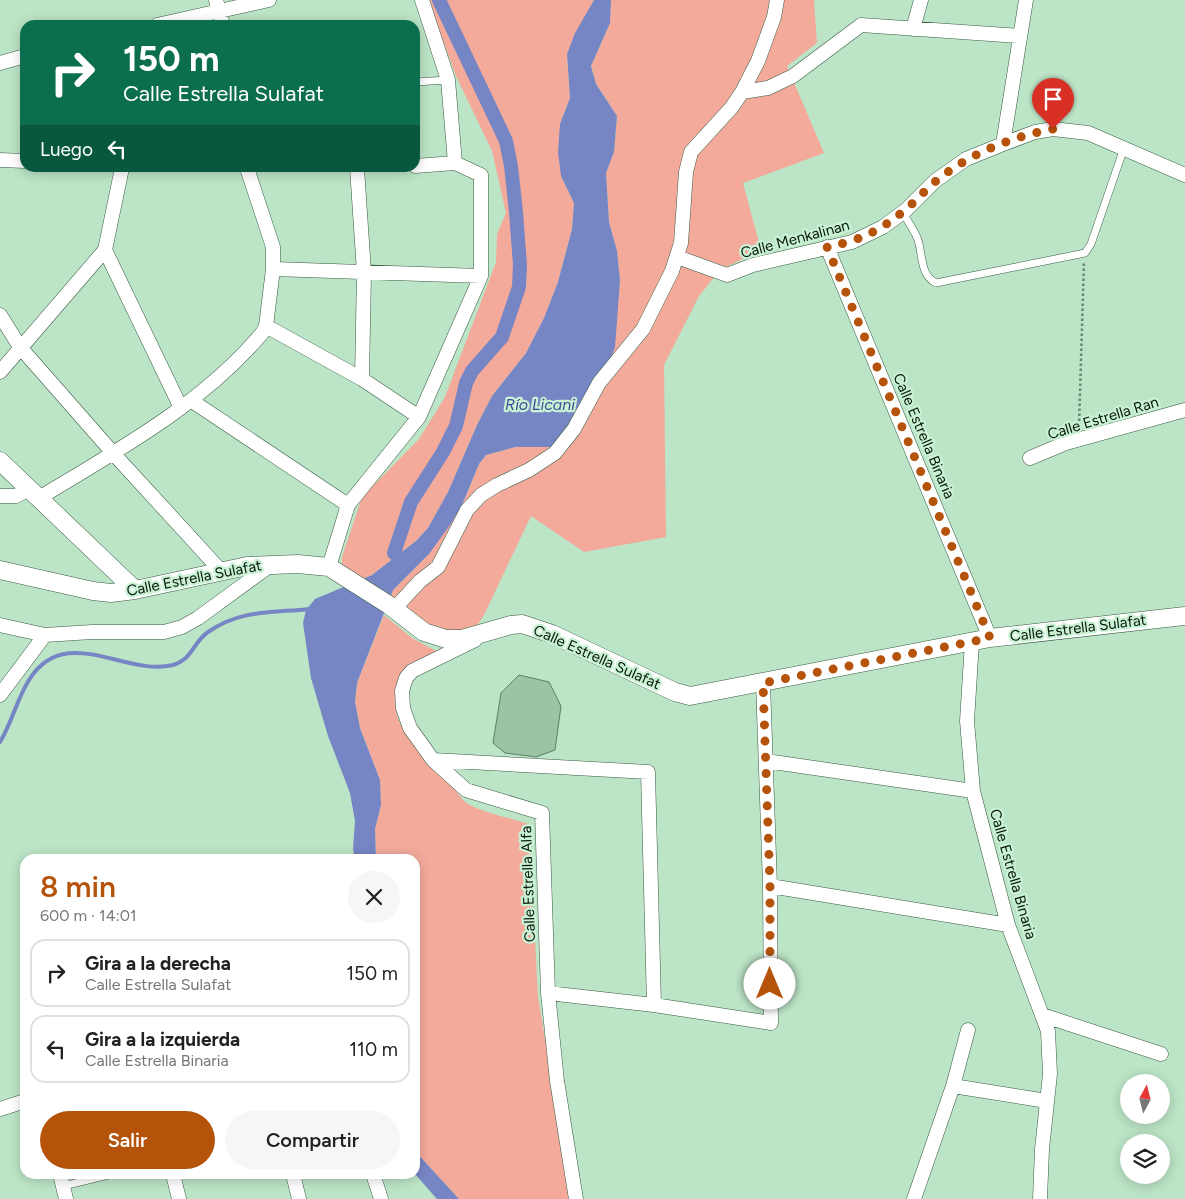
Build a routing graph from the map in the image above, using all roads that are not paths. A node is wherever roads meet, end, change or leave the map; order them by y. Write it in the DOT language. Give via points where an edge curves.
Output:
graph roads {
  1 [pos="269,0"];
  2 [pos="422,0"];
  3 [pos="777,0"];
  4 [pos="921,0"];
  5 [pos="1026,0"];
  6 [pos="218,5"];
  7 [pos="172,20"];
  8 [pos="222,20"];
  9 [pos="913,29"];
  10 [pos="1020,36"];
  11 [pos="20,57"];
  12 [pos="0,63"];
  13 [pos="448,80"];
  14 [pos="420,82"];
  15 [pos="742,92"];
  16 [pos="1003,144"];
  17 [pos="1124,148"];
  18 [pos="0,160"];
  19 [pos="20,160"];
  20 [pos="455,163"];
  21 [pos="420,166"];
  22 [pos="121,172"];
  23 [pos="248,172"];
  24 [pos="357,172"];
  25 [pos="1185,175"];
  26 [pos="902,212"];
  27 [pos="827,247"];
  28 [pos="106,250"];
  29 [pos="677,257"];
  30 [pos="273,269"];
  31 [pos="364,272"];
  32 [pos="481,276"];
  33 [pos="0,315"];
  34 [pos="266,326"];
  35 [pos="20,347"];
  36 [pos="0,372"];
  37 [pos="362,379"];
  38 [pos="186,405"];
  39 [pos="1185,410"];
  40 [pos="419,418"];
  41 [pos="113,453"];
  42 [pos="1030,458"];
  43 [pos="0,461"];
  44 [pos="34,493"];
  45 [pos="0,496"];
  46 [pos="348,505"];
  47 [pos="272,564"];
  48 [pos="0,570"];
  49 [pos="336,571"];
  50 [pos="222,572"];
  51 [pos="135,590"];
  52 [pos="391,607"];
  53 [pos="1185,616"];
  54 [pos="0,625"];
  55 [pos="485,634"];
  56 [pos="45,635"];
  57 [pos="990,638"];
  58 [pos="972,642"];
  59 [pos="763,683"];
  60 [pos="0,695"];
  61 [pos="433,760"];
  62 [pos="766,761"];
  63 [pos="973,791"];
  64 [pos="770,886"];
  65 [pos="1008,925"];
  66 [pos="548,993"];
  67 [pos="654,1005"];
  68 [pos="1042,1015"];
  69 [pos="968,1030"];
  70 [pos="1161,1054"];
  71 [pos="953,1086"];
  72 [pos="1047,1101"];
  73 [pos="20,1103"];
  74 [pos="0,1109"];
  75 [pos="92,1179"];
  76 [pos="174,1179"];
  77 [pos="294,1179"];
  78 [pos="375,1179"];
  79 [pos="63,1186"];
  80 [pos="178,1199"];
  81 [pos="299,1199"];
  82 [pos="381,1199"];
  83 [pos="576,1199"];
  84 [pos="914,1199"];
  85 [pos="1040,1199"];
  1 -- 6 [label="street"];
  2 -- 13 [label="street"];
  3 -- 15 [label="street" via="758,61"];
  4 -- 9 [label="street"];
  5 -- 10 [label="street"];
  6 -- 7 [label="street"];
  6 -- 8 [label="street"];
  9 -- 10 [label="street"];
  9 -- 15 [label="street" via="860,25 793,76 768,88"];
  10 -- 16 [label="street"];
  11 -- 12 [label="street"];
  13 -- 14 [label="lane"];
  13 -- 20 [label="street"];
  15 -- 29 [label="street" via="690,152"];
  16 -- 17 [label="street, Calle Menkalinan" via="1053,129 1088,133"];
  16 -- 26 [label="street, Calle Menkalinan" via="966,159 935,181"];
  17 -- 25 [label="street, Calle Menkalinan"];
  17 -- 26 [label="lane" via="1085,253 936,282 928,279 924,272 917,239"];
  18 -- 19 [label="street"];
  20 -- 21 [label="street"];
  20 -- 32 [label="street" via="481,175"];
  22 -- 28 [label="street"];
  23 -- 30 [label="street" via="273,247"];
  24 -- 31 [label="street"];
  26 -- 27 [label="street, Calle Menkalinan" via="852,242"];
  27 -- 29 [label="street, Calle Menkalinan" via="727,275"];
  27 -- 57 [label="street, Calle Estrella Binaria"];
  28 -- 35 [label="street"];
  28 -- 38 [label="street"];
  29 -- 52 [label="street" via="643,329 599,383 574,429 555,453 481,495 467,510 438,567"];
  30 -- 31 [label="street"];
  30 -- 34 [label="street"];
  31 -- 32 [label="street"];
  31 -- 37 [label="street"];
  32 -- 40 [label="street"];
  33 -- 35 [label="street"];
  34 -- 37 [label="street"];
  34 -- 38 [label="street" via="256,341"];
  35 -- 36 [label="street"];
  35 -- 41 [label="street"];
  37 -- 40 [label="street"];
  38 -- 41 [label="street"];
  38 -- 46 [label="street"];
  39 -- 42 [label="street, Calle Estrella Ran" via="1079,440"];
  40 -- 46 [label="street"];
  41 -- 44 [label="street"];
  41 -- 50 [label="street"];
  43 -- 44 [label="street"];
  44 -- 45 [label="street"];
  44 -- 51 [label="street"];
  46 -- 49 [label="street"];
  47 -- 49 [label="street, Calle Estrella Sulafat"];
  47 -- 50 [label="street, Calle Estrella Sulafat"];
  47 -- 56 [label="street" via="182,627 164,632"];
  48 -- 51 [label="street, Calle Estrella Sulafat" via="93,591"];
  49 -- 52 [label="street, Calle Estrella Sulafat"];
  50 -- 51 [label="street, Calle Estrella Sulafat"];
  52 -- 55 [label="street, Calle Estrella Sulafat" via="424,632 446,640"];
  53 -- 57 [label="street, Calle Estrella Sulafat"];
  54 -- 56 [label="street"];
  55 -- 59 [label="street, Calle Estrella Sulafat" via="511,625 534,627 690,696"];
  55 -- 61 [label="street, Calle Estrella Alfa" via="412,671 406,678 402,691 403,708 410,728"];
  56 -- 60 [label="street"];
  57 -- 58 [label="street, Calle Estrella Sulafat"];
  58 -- 59 [label="street, Calle Estrella Sulafat"];
  58 -- 63 [label="street, Calle Estrella Binaria" via="967,720"];
  59 -- 62 [label="street"];
  61 -- 66 [label="street, Calle Estrella Alfa" via="466,790 542,813"];
  61 -- 67 [label="street" via="648,772"];
  62 -- 63 [label="street"];
  62 -- 64 [label="street"];
  63 -- 65 [label="street, Calle Estrella Binaria"];
  64 -- 65 [label="street"];
  64 -- 67 [label="street" via="771,1023"];
  65 -- 68 [label="street, Calle Estrella Binaria"];
  66 -- 67 [label="street"];
  66 -- 83 [label="street, Calle Estrella Alfa" via="557,1080"];
  68 -- 70 [label="street"];
  68 -- 72 [label="street, Calle Estrella Binaria" via="1048,1031 1050,1074"];
  69 -- 71 [label="street"];
  71 -- 72 [label="street"];
  71 -- 84 [label="street"];
  72 -- 85 [label="street, Calle Estrella Binaria"];
  73 -- 74 [label="street"];
  75 -- 79 [label="lane"];
  76 -- 80 [label="street"];
  77 -- 81 [label="street"];
  78 -- 82 [label="street"];
}
